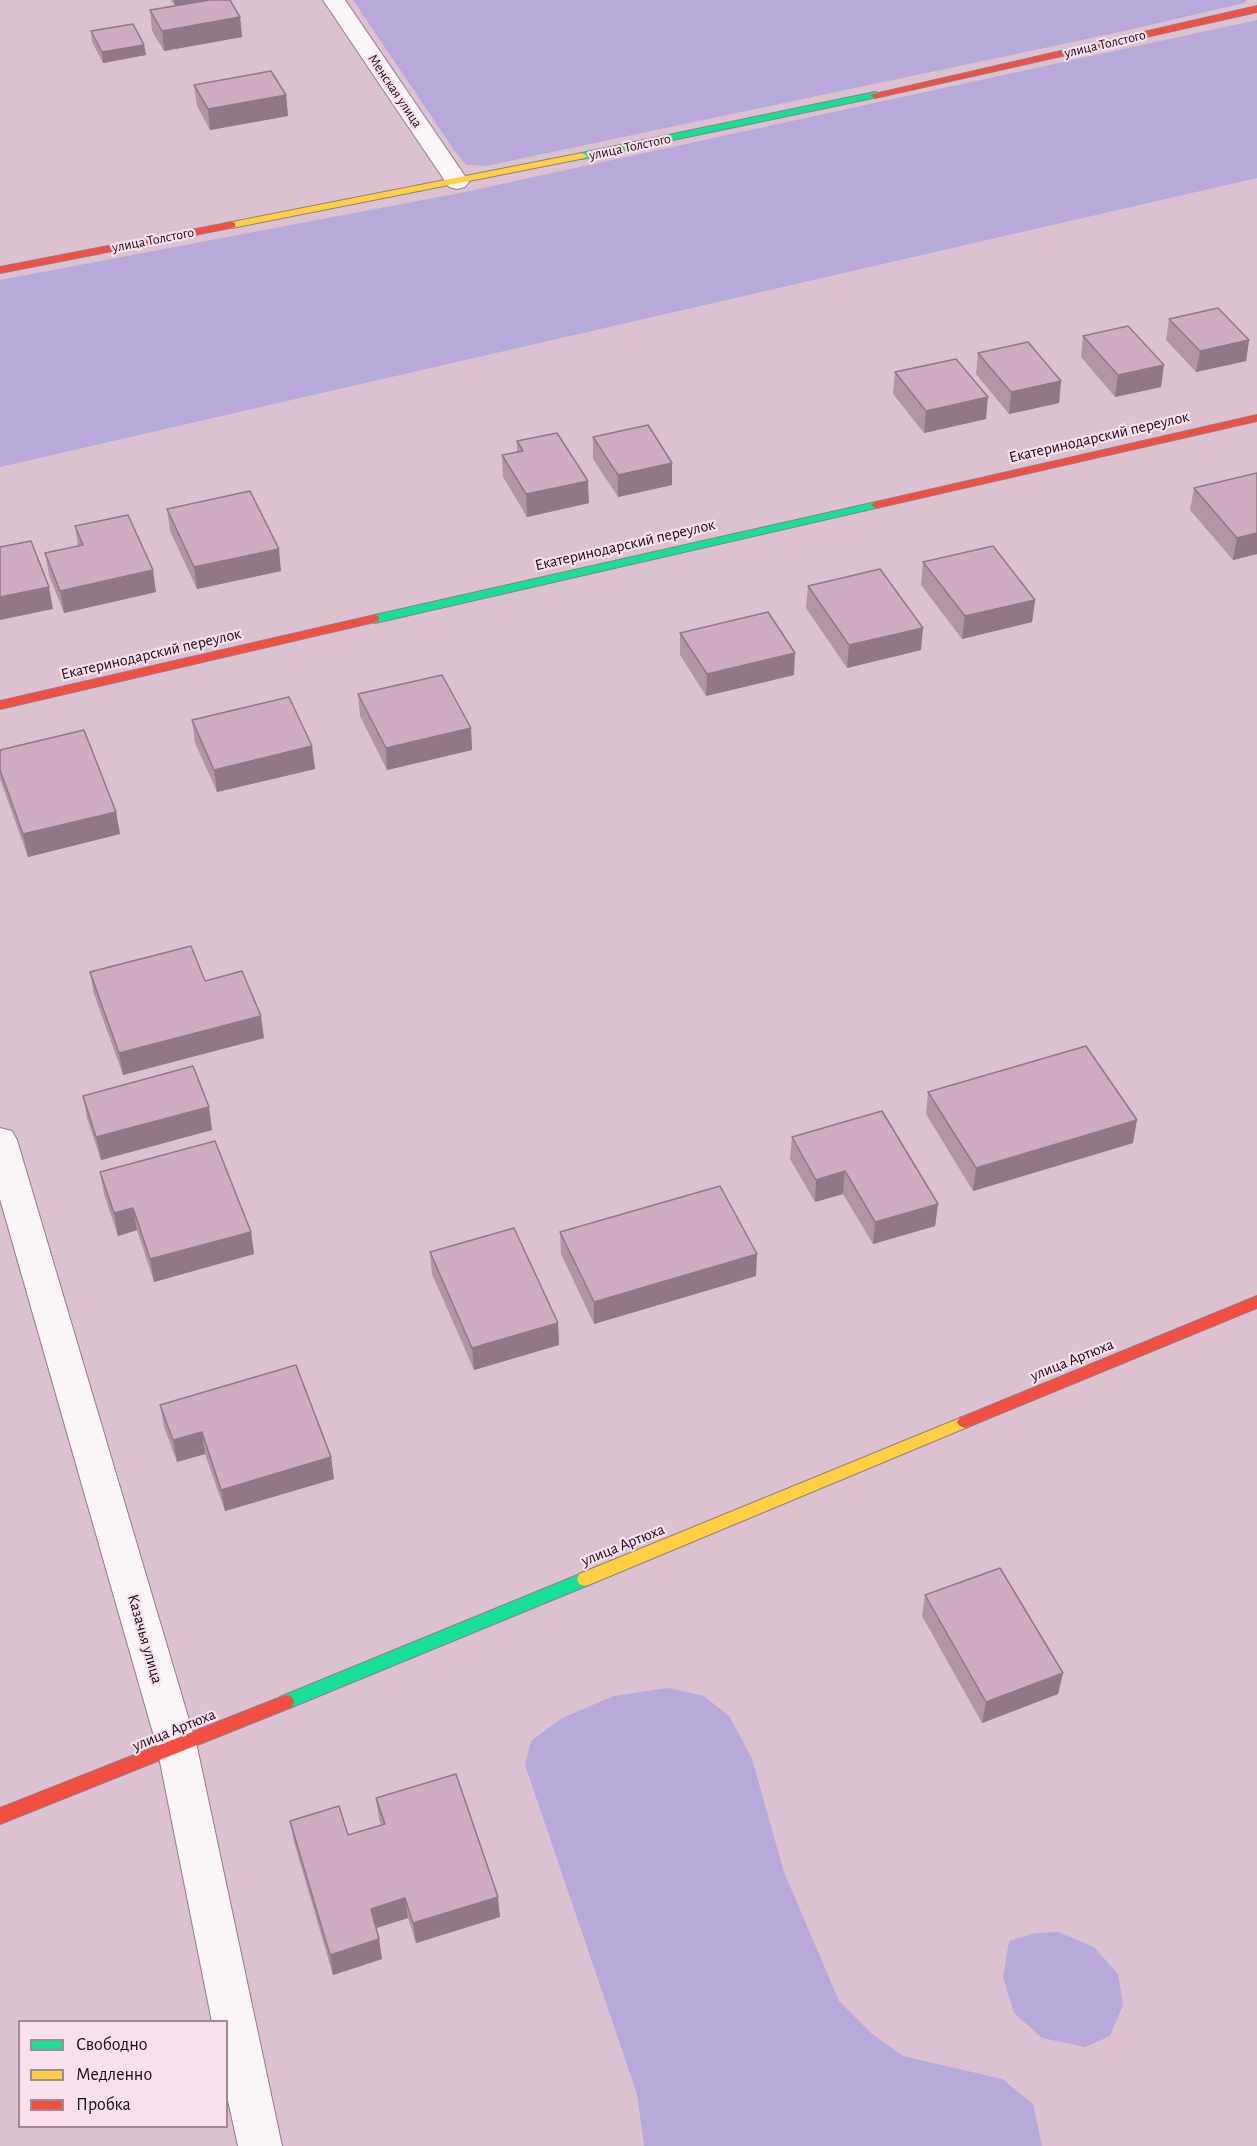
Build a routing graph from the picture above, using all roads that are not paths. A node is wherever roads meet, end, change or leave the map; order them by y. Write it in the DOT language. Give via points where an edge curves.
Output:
graph roads {
  1 [pos="334,0"];
  2 [pos="1257,9"];
  3 [pos="456,182"];
  4 [pos="0,270"];
  5 [pos="1257,418"];
  6 [pos="0,705"];
  7 [pos="0,1140"];
  8 [pos="1257,1302"];
  9 [pos="177,1747"];
  10 [pos="0,1816"];
  11 [pos="260,2146"];
  1 -- 3 [label="street, Менская улица"];
  2 -- 3 [label="street, улица Толстого" via="963,76"];
  3 -- 4 [label="street, улица Толстого"];
  5 -- 6 [label="street, Екатеринодарский переулок"];
  7 -- 9 [label="street, Казачья улица"];
  8 -- 9 [label="street, улица Артюха"];
  9 -- 10 [label="street, улица Артюха"];
  9 -- 11 [label="street, Казачья улица"];
}
